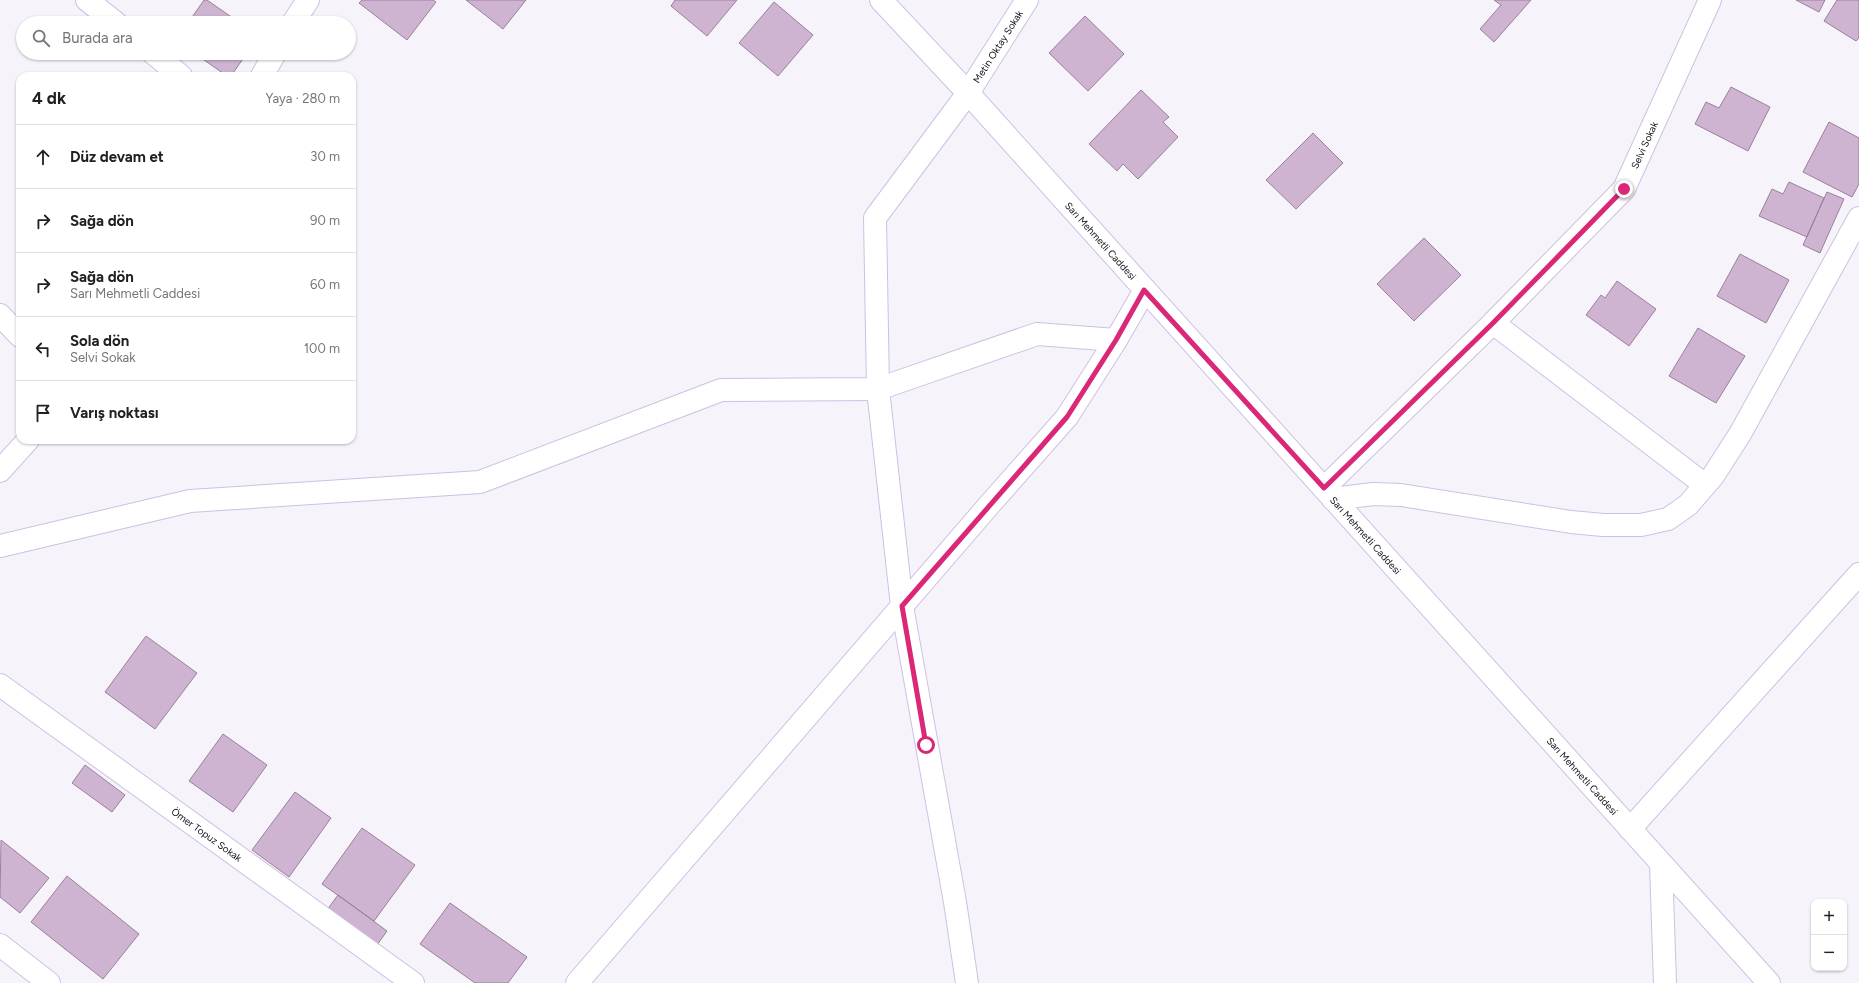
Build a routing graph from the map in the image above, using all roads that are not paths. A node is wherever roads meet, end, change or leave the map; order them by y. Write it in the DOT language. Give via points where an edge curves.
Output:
graph roads {
  1 [pos="87,0"];
  2 [pos="308,0"];
  3 [pos="881,0"];
  4 [pos="1026,0"];
  5 [pos="1710,0"];
  6 [pos="107,16"];
  7 [pos="298,16"];
  8 [pos="162,60"];
  9 [pos="271,60"];
  10 [pos="176,72"];
  11 [pos="264,72"];
  12 [pos="968,93"];
  13 [pos="1859,218"];
  14 [pos="1144,290"];
  15 [pos="0,315"];
  16 [pos="1493,323"];
  17 [pos="16,332"];
  18 [pos="1116,340"];
  19 [pos="878,389"];
  20 [pos="24,444"];
  21 [pos="0,471"];
  22 [pos="1705,485"];
  23 [pos="1329,494"];
  24 [pos="0,546"];
  25 [pos="1859,574"];
  26 [pos="902,606"];
  27 [pos="0,685"];
  28 [pos="1630,829"];
  29 [pos="1662,864"];
  30 [pos="0,945"];
  31 [pos="49,983"];
  32 [pos="413,983"];
  33 [pos="577,983"];
  34 [pos="968,983"];
  35 [pos="1665,983"];
  36 [pos="1769,983"];
  1 -- 6 [label="street"];
  2 -- 7 [label="street"];
  3 -- 12 [label="street, Sarı Mehmetli Caddesi"];
  4 -- 12 [label="street, Metin Oktay Sokak"];
  5 -- 16 [label="street, Selvi Sokak" via="1624,189"];
  8 -- 10 [label="street"];
  9 -- 11 [label="street"];
  12 -- 14 [label="street, Sarı Mehmetli Caddesi"];
  12 -- 19 [label="street, Metin Oktay Sokak" via="875,218"];
  13 -- 22 [label="street" via="1740,434"];
  14 -- 18 [label="street"];
  14 -- 23 [label="street, Sarı Mehmetli Caddesi"];
  15 -- 17 [label="street"];
  16 -- 22 [label="street"];
  16 -- 23 [label="street, Selvi Sokak"];
  18 -- 19 [label="street" via="1037,334"];
  18 -- 26 [label="street" via="1067,417"];
  19 -- 24 [label="street" via="721,390 480,482 190,501"];
  19 -- 26 [label="street, Metin Oktay Sokak"];
  20 -- 21 [label="street"];
  22 -- 23 [label="street" via="1688,506 1668,519 1641,526 1571,522 1401,495"];
  23 -- 28 [label="street, Sarı Mehmetli Caddesi"];
  25 -- 28 [label="street"];
  26 -- 33 [label="street"];
  26 -- 34 [label="street, Metin Oktay Sokak"];
  27 -- 32 [label="street, Ömer Topuz Sokak"];
  28 -- 29 [label="street, Sarı Mehmetli Caddesi"];
  29 -- 35 [label="street"];
  29 -- 36 [label="street, Sarı Mehmetli Caddesi"];
  30 -- 31 [label="street"];
}
